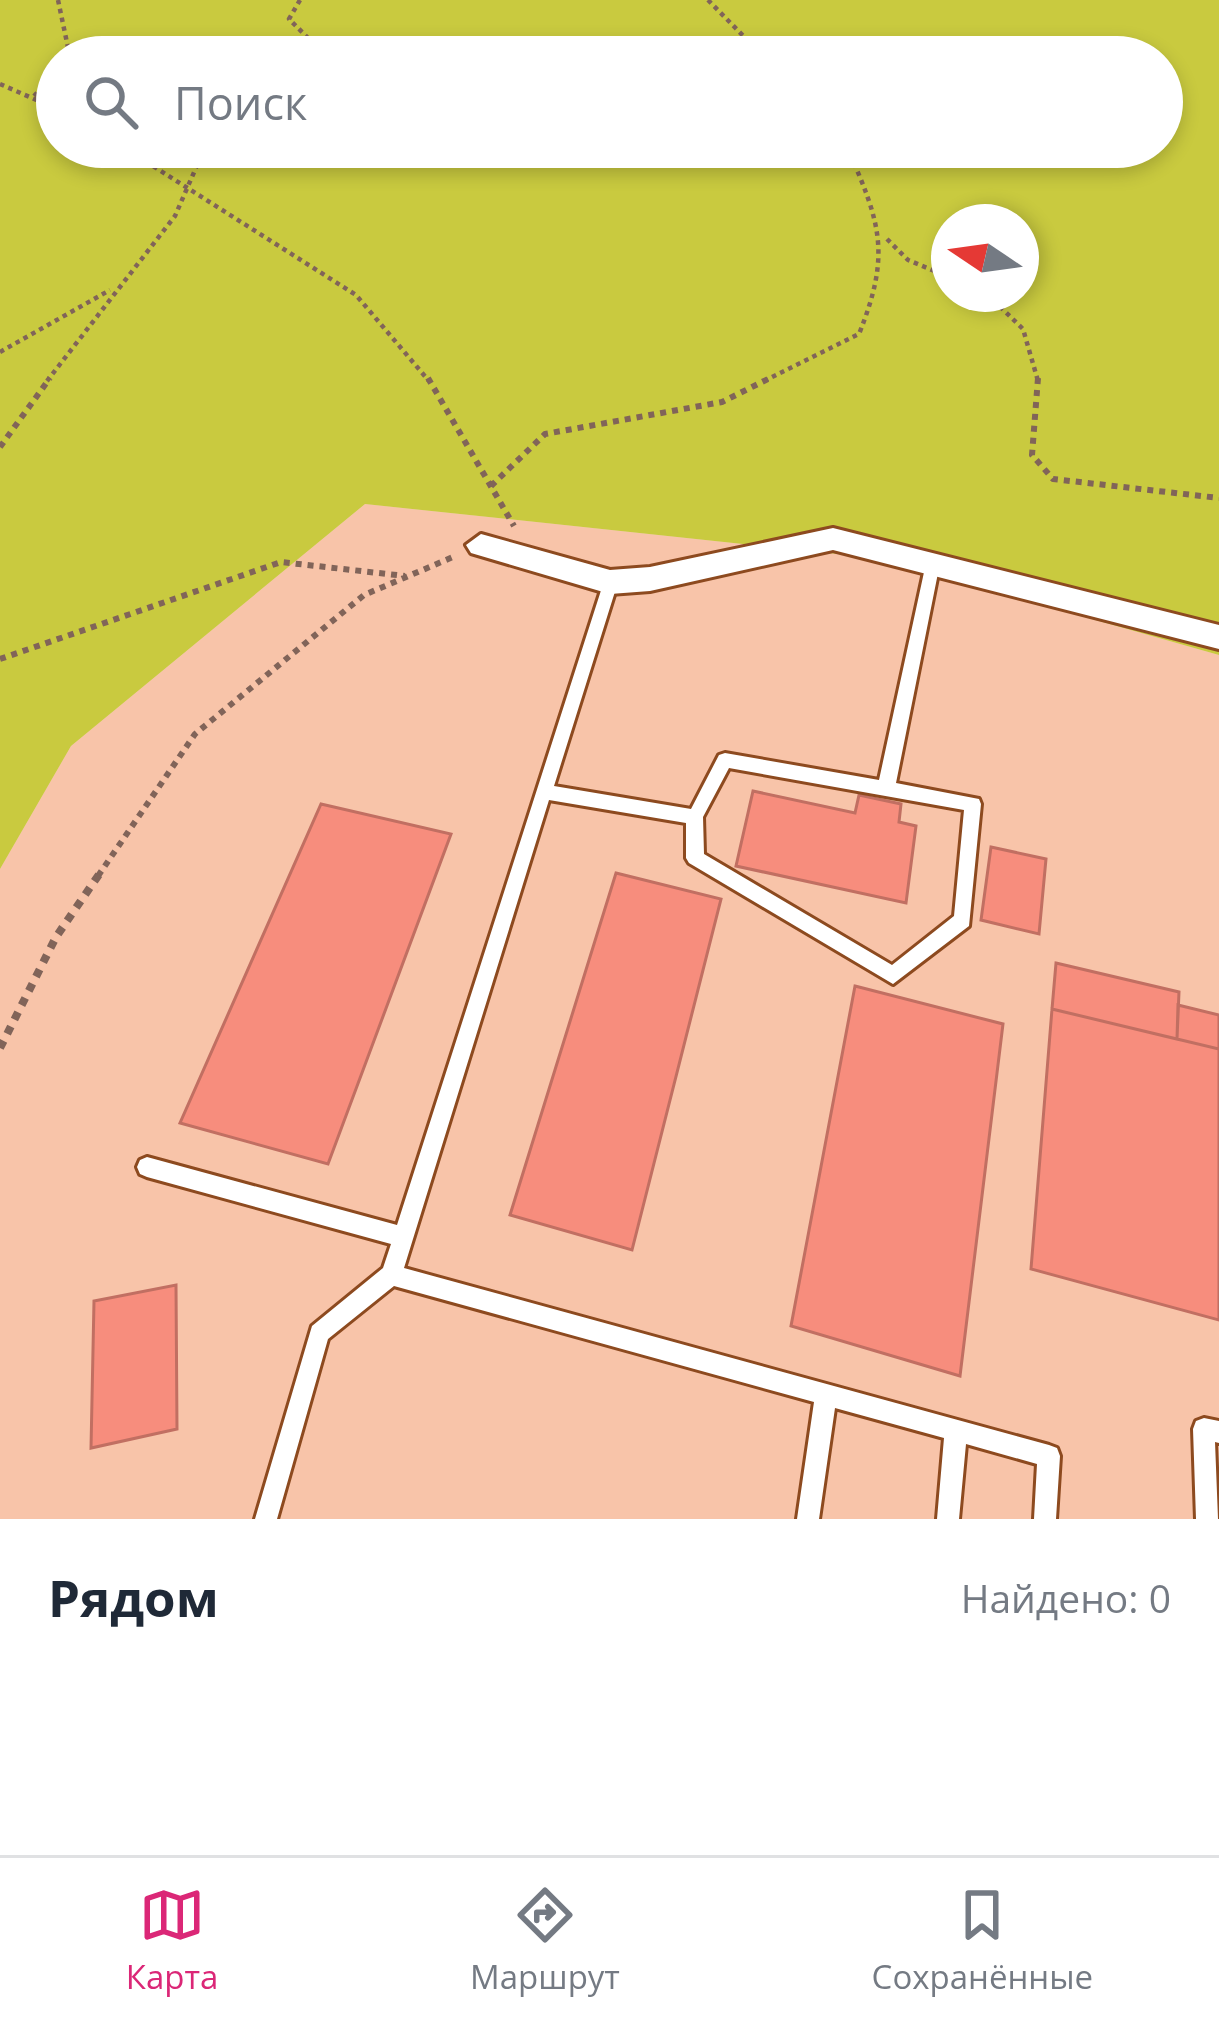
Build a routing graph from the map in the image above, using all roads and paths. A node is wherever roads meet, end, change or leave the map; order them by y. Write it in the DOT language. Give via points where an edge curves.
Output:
graph roads {
  1 [pos="58,0"];
  2 [pos="300,0"];
  3 [pos="708,0"];
  4 [pos="66,36"];
  5 [pos="306,36"];
  6 [pos="743,36"];
  7 [pos="0,83"];
  8 [pos="34,96"];
  9 [pos="160,168"];
  10 [pos="194,168"];
  11 [pos="856,168"];
  12 [pos="186,183"];
  13 [pos="886,238"];
  14 [pos="931,270"];
  15 [pos="114,289"];
  16 [pos="1012,312"];
  17 [pos="0,352"];
  18 [pos="0,447"];
  19 [pos="491,486"];
  20 [pos="1219,499"];
  21 [pos="481,545"];
  22 [pos="534,561"];
  23 [pos="933,563"];
  24 [pos="408,576"];
  25 [pos="610,582"];
  26 [pos="1219,637"];
  27 [pos="0,659"];
  28 [pos="886,789"];
  29 [pos="544,792"];
  30 [pos="695,817"];
  31 [pos="0,1048"];
  32 [pos="148,1167"];
  33 [pos="403,1237"];
  34 [pos="391,1275"];
  35 [pos="826,1394"];
  36 [pos="956,1430"];
  37 [pos="1219,1432"];
  38 [pos="266,1519"];
  39 [pos="808,1519"];
  40 [pos="948,1519"];
  41 [pos="1046,1519"];
  42 [pos="1207,1519"];
  1 -- 4 [label="path"];
  2 -- 5 [label="path" via="289,19"];
  3 -- 6 [label="path"];
  7 -- 8 [label="path"];
  9 -- 12 [label="path"];
  10 -- 12 [label="path"];
  11 -- 13 [label="path"];
  12 -- 15 [label="path" via="175,215"];
  12 -- 19 [label="path" via="356,295 425,374"];
  13 -- 14 [label="path"];
  13 -- 19 [label="path" via="880,283 859,334 722,402 545,434"];
  15 -- 17 [label="path"];
  15 -- 18 [label="path"];
  16 -- 20 [label="path" via="1040,378 1032,455 1053,479"];
  19 -- 22 [label="path"];
  21 -- 22 [label="street"];
  21 -- 24 [label="path"];
  22 -- 25 [label="street"];
  23 -- 25 [label="street" via="833,539"];
  23 -- 26 [label="street"];
  23 -- 28 [label="lane"];
  24 -- 27 [label="path" via="281,562"];
  24 -- 31 [label="path" via="364,595 195,734 56,937"];
  25 -- 29 [label="lane"];
  28 -- 30 [label="lane" via="725,760"];
  28 -- 30 [label="lane" via="973,804 963,920 893,975 694,858"];
  29 -- 30 [label="lane"];
  29 -- 33 [label="lane"];
  32 -- 33 [label="lane"];
  33 -- 34 [label="lane"];
  34 -- 35 [label="lane"];
  34 -- 38 [label="lane" via="319,1333"];
  35 -- 36 [label="lane"];
  35 -- 39 [label="lane"];
  36 -- 40 [label="lane"];
  36 -- 41 [label="lane" via="1049,1456"];
  37 -- 42 [label="lane" via="1204,1429"];
}
